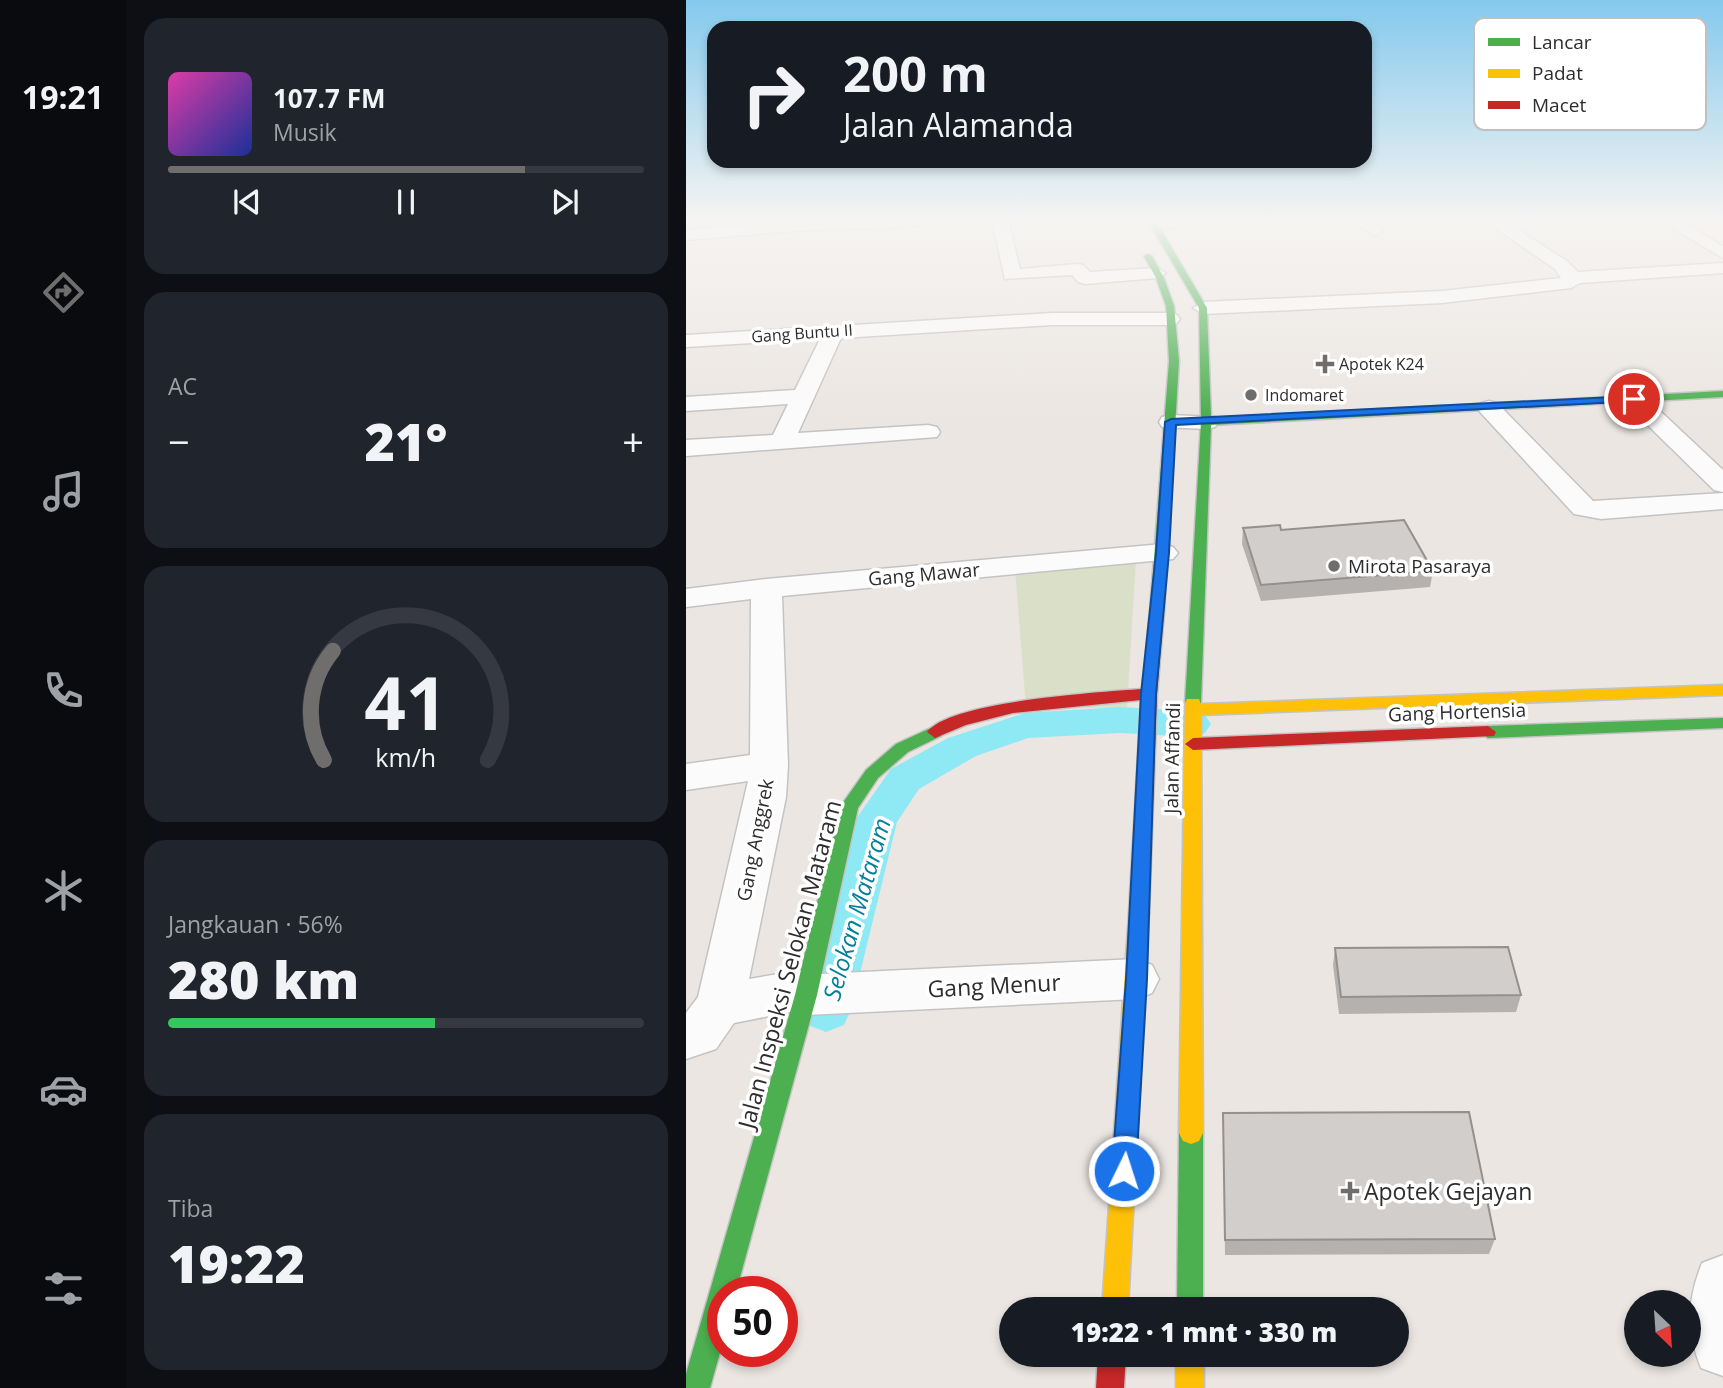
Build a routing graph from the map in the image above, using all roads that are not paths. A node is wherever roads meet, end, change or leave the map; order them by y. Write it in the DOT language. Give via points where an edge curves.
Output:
graph roads {
  1 [pos="1163,286"];
  2 [pos="1190,286"];
  3 [pos="1546,286"];
  4 [pos="1203,307"];
  5 [pos="1170,319"];
  6 [pos="834,331"];
  7 [pos="686,341"];
  8 [pos="1723,394"];
  9 [pos="803,396"];
  10 [pos="1634,399"];
  11 [pos="686,404"];
  12 [pos="1489,408"];
  13 [pos="1171,422"];
  14 [pos="1206,422"];
  15 [pos="929,432"];
  16 [pos="782,441"];
  17 [pos="686,448"];
  18 [pos="1723,484"];
  19 [pos="1723,501"];
  20 [pos="1163,553"];
  21 [pos="766,588"];
  22 [pos="686,598"];
  23 [pos="1723,690"];
  24 [pos="1148,701"];
  25 [pos="1193,710"];
  26 [pos="1723,723"];
  27 [pos="1193,744"];
  28 [pos="769,765"];
  29 [pos="686,778"];
  30 [pos="1136,979"];
  31 [pos="822,993"];
  32 [pos="720,1005"];
  33 [pos="686,1037"];
  34 [pos="728,1276"];
  35 [pos="1723,1284"];
  36 [pos="1116,1297"];
  37 [pos="1190,1297"];
  38 [pos="1723,1346"];
  39 [pos="707,1349"];
  40 [pos="1111,1367"];
  41 [pos="1190,1367"];
  42 [pos="696,1388"];
  43 [pos="1110,1388"];
  44 [pos="1190,1388"];
  1 -- 5 [label="main road, Jalan Affandi"];
  2 -- 4 [label="main road, Jalan Affandi"];
  3 -- 4 [label="street" via="1429,298"];
  4 -- 14 [label="main road, Jalan Affandi"];
  5 -- 6 [label="street, Gang Buntu II" via="1052,318"];
  5 -- 13 [label="main road, Jalan Affandi" via="1174,361"];
  6 -- 7 [label="street, Gang Buntu II"];
  6 -- 9 [label="street"];
  8 -- 10 [label="main road"];
  9 -- 11 [label="street"];
  9 -- 16 [label="street"];
  10 -- 12 [label="main road"];
  10 -- 18 [label="street"];
  12 -- 14 [label="main road"];
  12 -- 19 [label="street" via="1584,508 1601,511"];
  13 -- 14 [label="street"];
  13 -- 20 [label="main road, Jalan Affandi"];
  14 -- 25 [label="main road, Jalan Affandi"];
  15 -- 16 [label="street"];
  16 -- 17 [label="street"];
  20 -- 21 [label="street, Gang Mawar"];
  20 -- 24 [label="main road, Jalan Affandi"];
  21 -- 22 [label="street, Gang Mawar"];
  21 -- 28 [label="street, Gang Anggrek"];
  23 -- 25 [label="main road, Gang Hortensia"];
  24 -- 30 [label="main road, Jalan Affandi"];
  24 -- 31 [label="main road, Jalan Inspeksi Selokan Mataram" via="1027,705 964,718 902,748 872,774 849,807"];
  25 -- 27 [label="main road, Jalan Affandi"];
  26 -- 27 [label="main road, Gang Hortensia"];
  27 -- 37 [label="main road, Jalan Affandi"];
  28 -- 29 [label="street"];
  28 -- 32 [label="street, Gang Anggrek"];
  30 -- 31 [label="street, Gang Menur"];
  30 -- 36 [label="main road, Jalan Affandi"];
  31 -- 32 [label="street"];
  31 -- 34 [label="main road, Jalan Inspeksi Selokan Mataram"];
  32 -- 33 [label="street, Gang Anggrek" via="699,1034"];
  35 -- 38 [label="street" via="1717,1310"];
  39 -- 42 [label="main road, Jalan Inspeksi Selokan Mataram"];
  40 -- 43 [label="main road"];
  41 -- 44 [label="main road"];
}
